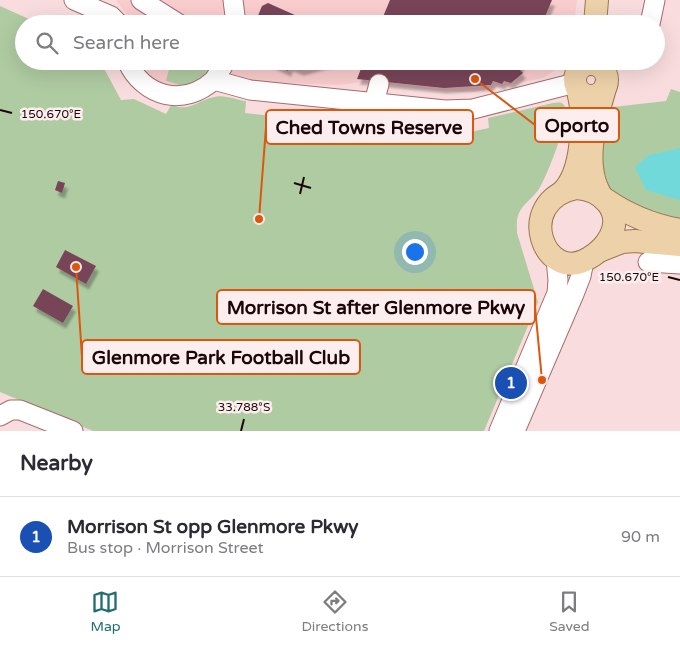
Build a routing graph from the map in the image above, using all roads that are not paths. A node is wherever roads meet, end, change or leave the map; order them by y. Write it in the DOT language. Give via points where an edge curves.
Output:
graph roads {
  1 [pos="74,0"];
  2 [pos="141,0"];
  3 [pos="233,0"];
  4 [pos="597,0"];
  5 [pos="655,0"];
  6 [pos="109,15"];
  7 [pos="165,15"];
  8 [pos="236,15"];
  9 [pos="596,15"];
  10 [pos="652,15"];
  11 [pos="132,70"];
  12 [pos="220,70"];
  13 [pos="577,70"];
  14 [pos="604,70"];
  15 [pos="214,80"];
  16 [pos="380,84"];
  17 [pos="606,85"];
  18 [pos="577,87"];
  19 [pos="374,102"];
  20 [pos="561,193"];
  21 [pos="603,198"];
  22 [pos="680,230"];
  23 [pos="680,245"];
  24 [pos="592,256"];
  25 [pos="556,259"];
  26 [pos="648,262"];
  27 [pos="680,264"];
  28 [pos="3,414"];
  29 [pos="73,431"];
  30 [pos="499,431"];
  31 [pos="515,431"];
  1 -- 6 [label="street"];
  2 -- 7 [label="street"];
  3 -- 8 [label="street"];
  4 -- 9 [label="main road"];
  5 -- 10 [label="street"];
  11 -- 15 [label="street" via="156,91 181,96 202,90"];
  12 -- 15 [label="street"];
  13 -- 18 [label="main road"];
  14 -- 17 [label="main road"];
  15 -- 19 [label="street" via="250,90"];
  16 -- 19 [label="street"];
  17 -- 18 [label="main road" via="594,96 583,94"];
  17 -- 21 [label="main road" via="595,126 592,153 594,182"];
  18 -- 19 [label="street" via="466,110"];
  18 -- 20 [label="main road" via="581,114 578,163 570,184"];
  20 -- 21 [label="main road" via="585,188"];
  20 -- 25 [label="main road" via="544,211 540,227 542,242"];
  21 -- 22 [label="main road" via="638,219"];
  21 -- 24 [label="main road" via="610,205 615,220 610,236"];
  23 -- 24 [label="main road" via="622,242"];
  24 -- 25 [label="main road" via="569,263"];
  24 -- 31 [label="street"];
  25 -- 30 [label="street" via="557,293"];
  26 -- 27 [label="street"];
  28 -- 29 [label="street" via="20,410"];
}
